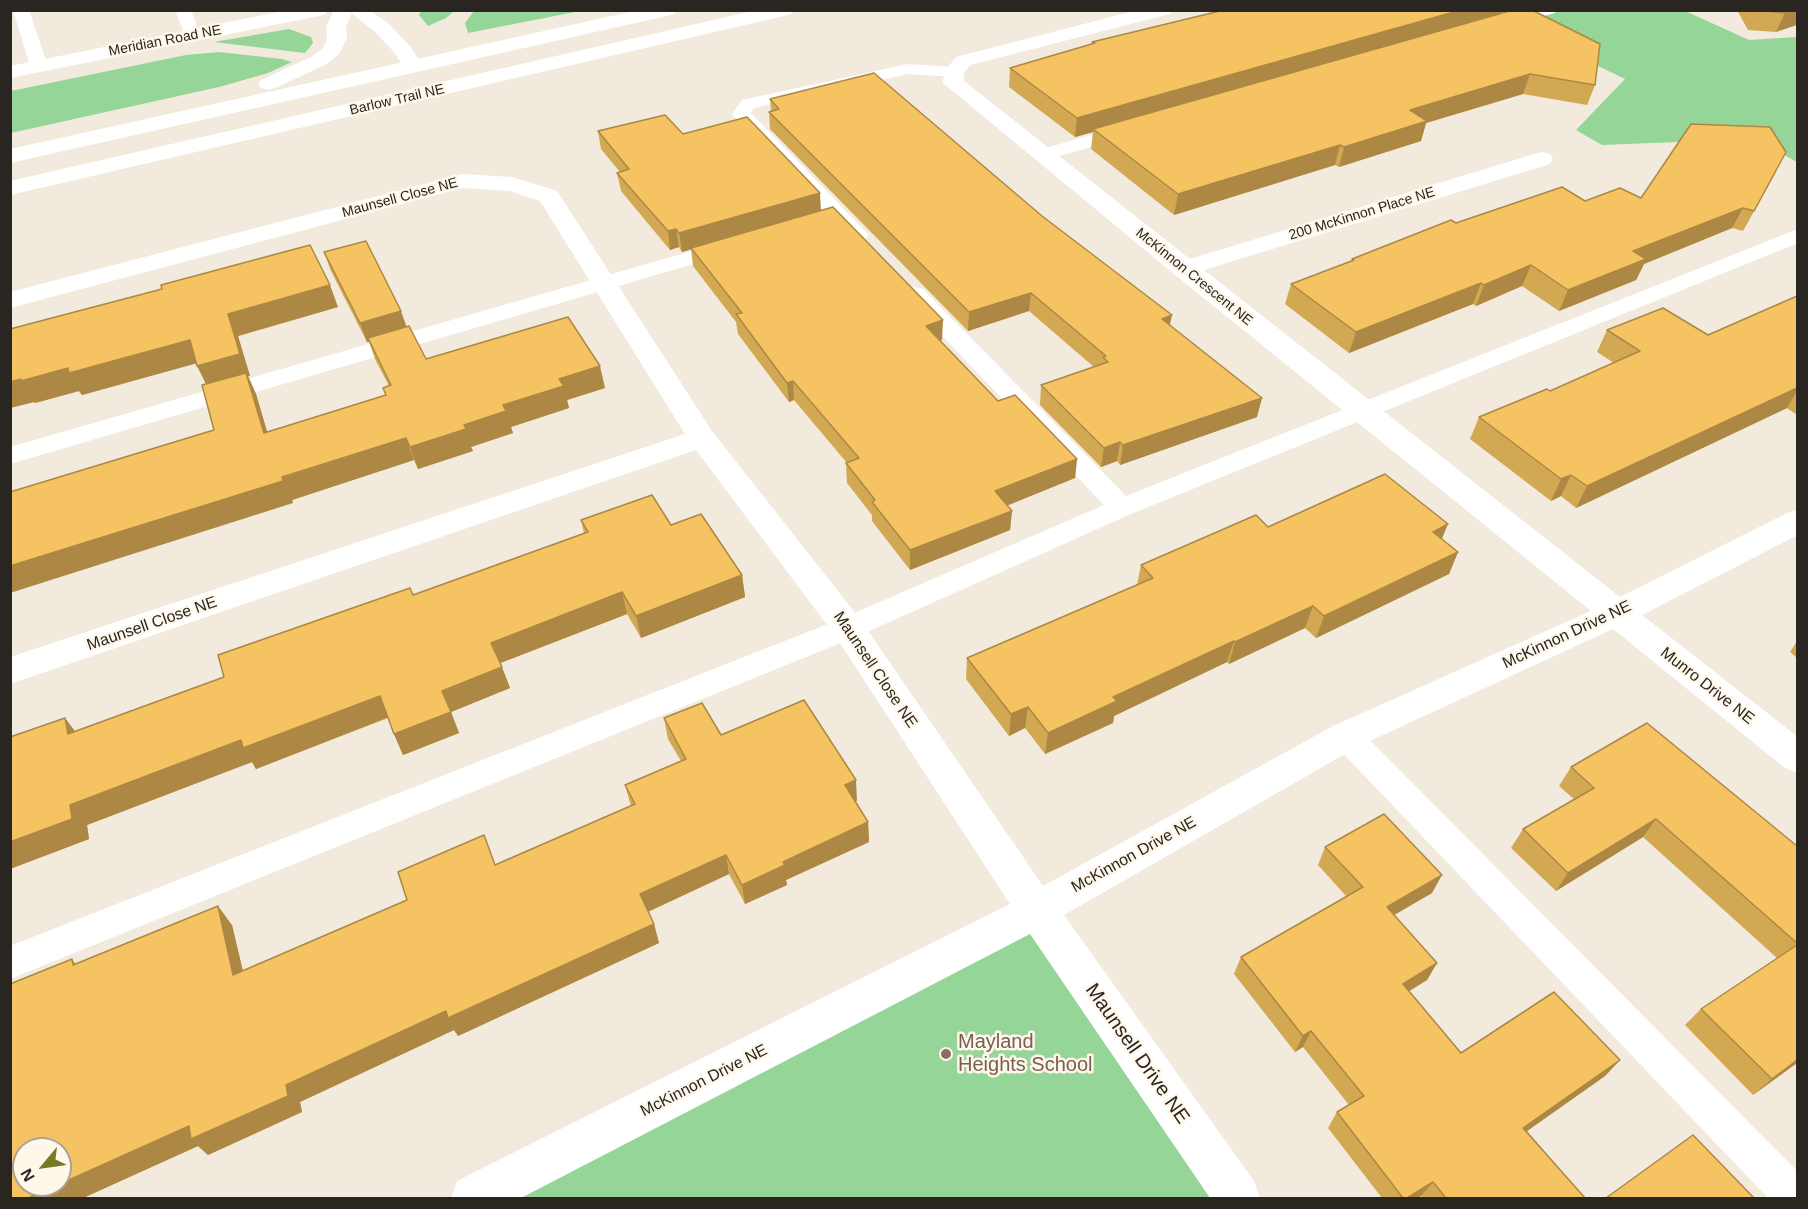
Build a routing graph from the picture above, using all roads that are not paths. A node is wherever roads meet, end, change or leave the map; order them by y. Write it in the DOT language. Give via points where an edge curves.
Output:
graph roads {
  1 [pos="21,10"];
  2 [pos="183,10"];
  3 [pos="319,10"];
  4 [pos="344,10"];
  5 [pos="356,10"];
  6 [pos="668,10"];
  7 [pos="784,10"];
  8 [pos="1163,10"];
  9 [pos="1549,10"];
  10 [pos="1486,28"];
  11 [pos="193,36"];
  12 [pos="39,66"];
  13 [pos="413,66"];
  14 [pos="10,72"];
  15 [pos="954,72"];
  16 [pos="319,118"];
  17 [pos="1144,126"];
  18 [pos="78,141"];
  19 [pos="1042,155"];
  20 [pos="10,156"];
  21 [pos="1542,159"];
  22 [pos="10,188"];
  23 [pos="838,215"];
  24 [pos="816,221"];
  25 [pos="1797,235"];
  26 [pos="749,241"];
  27 [pos="872,249"];
  28 [pos="1183,269"];
  29 [pos="897,275"];
  30 [pos="604,284"];
  31 [pos="10,300"];
  32 [pos="1362,411"];
  33 [pos="702,438"];
  34 [pos="10,456"];
  35 [pos="1122,508"];
  36 [pos="1797,521"];
  37 [pos="1616,614"];
  38 [pos="848,628"];
  39 [pos="10,671"];
  40 [pos="1346,736"];
  41 [pos="1797,758"];
  42 [pos="1037,910"];
  43 [pos="10,963"];
  44 [pos="474,1198"];
  45 [pos="1237,1198"];
  46 [pos="1795,1198"];
  1 -- 12 [label="lane"];
  2 -- 11 [label="lane"];
  3 -- 11 [label="street, Meridian Road NE"];
  4 -- 18 [label="street" via="331,51 289,76 228,96 153,113"];
  5 -- 13 [label="street" via="381,27"];
  6 -- 13 [label="street, Barlow Trail NE"];
  7 -- 16 [label="street, Barlow Trail NE"];
  8 -- 15 [label="street" via="963,61"];
  9 -- 10 [label="lane"];
  11 -- 12 [label="street, Meridian Road NE"];
  12 -- 14 [label="street, Meridian Road NE"];
  13 -- 16 [label="street"];
  13 -- 18 [label="street, Barlow Trail NE"];
  15 -- 19 [label="street, McKinnon Crescent NE" via="953,83"];
  15 -- 23 [label="lane" via="908,69 748,104 741,114"];
  16 -- 22 [label="street, Barlow Trail NE"];
  17 -- 19 [label="lane"];
  18 -- 20 [label="street, Barlow Trail NE"];
  19 -- 28 [label="street, McKinnon Crescent NE"];
  21 -- 28 [label="street, 200 McKinnon Place NE"];
  23 -- 24 [label="lane"];
  23 -- 27 [label="lane"];
  25 -- 32 [label="lane"];
  26 -- 30 [label="lane"];
  28 -- 32 [label="street, McKinnon Crescent NE"];
  29 -- 35 [label="lane"];
  30 -- 31 [label="street, Maunsell Close NE" via="549,196 512,184 463,181"];
  30 -- 33 [label="street, Maunsell Close NE"];
  30 -- 34 [label="lane"];
  32 -- 35 [label="lane"];
  32 -- 37 [label="street, McKinnon Crescent NE"];
  33 -- 38 [label="street, Maunsell Close NE"];
  33 -- 39 [label="street, Maunsell Close NE"];
  35 -- 38 [label="lane"];
  36 -- 37 [label="street, McKinnon Drive NE"];
  37 -- 40 [label="street, McKinnon Drive NE"];
  37 -- 41 [label="street, Munro Drive NE"];
  38 -- 42 [label="street, Maunsell Close NE"];
  38 -- 43 [label="lane"];
  40 -- 42 [label="street, McKinnon Drive NE"];
  40 -- 46 [label="lane"];
  42 -- 44 [label="street, McKinnon Drive NE"];
  42 -- 45 [label="street, Maunsell Drive NE"];
}
